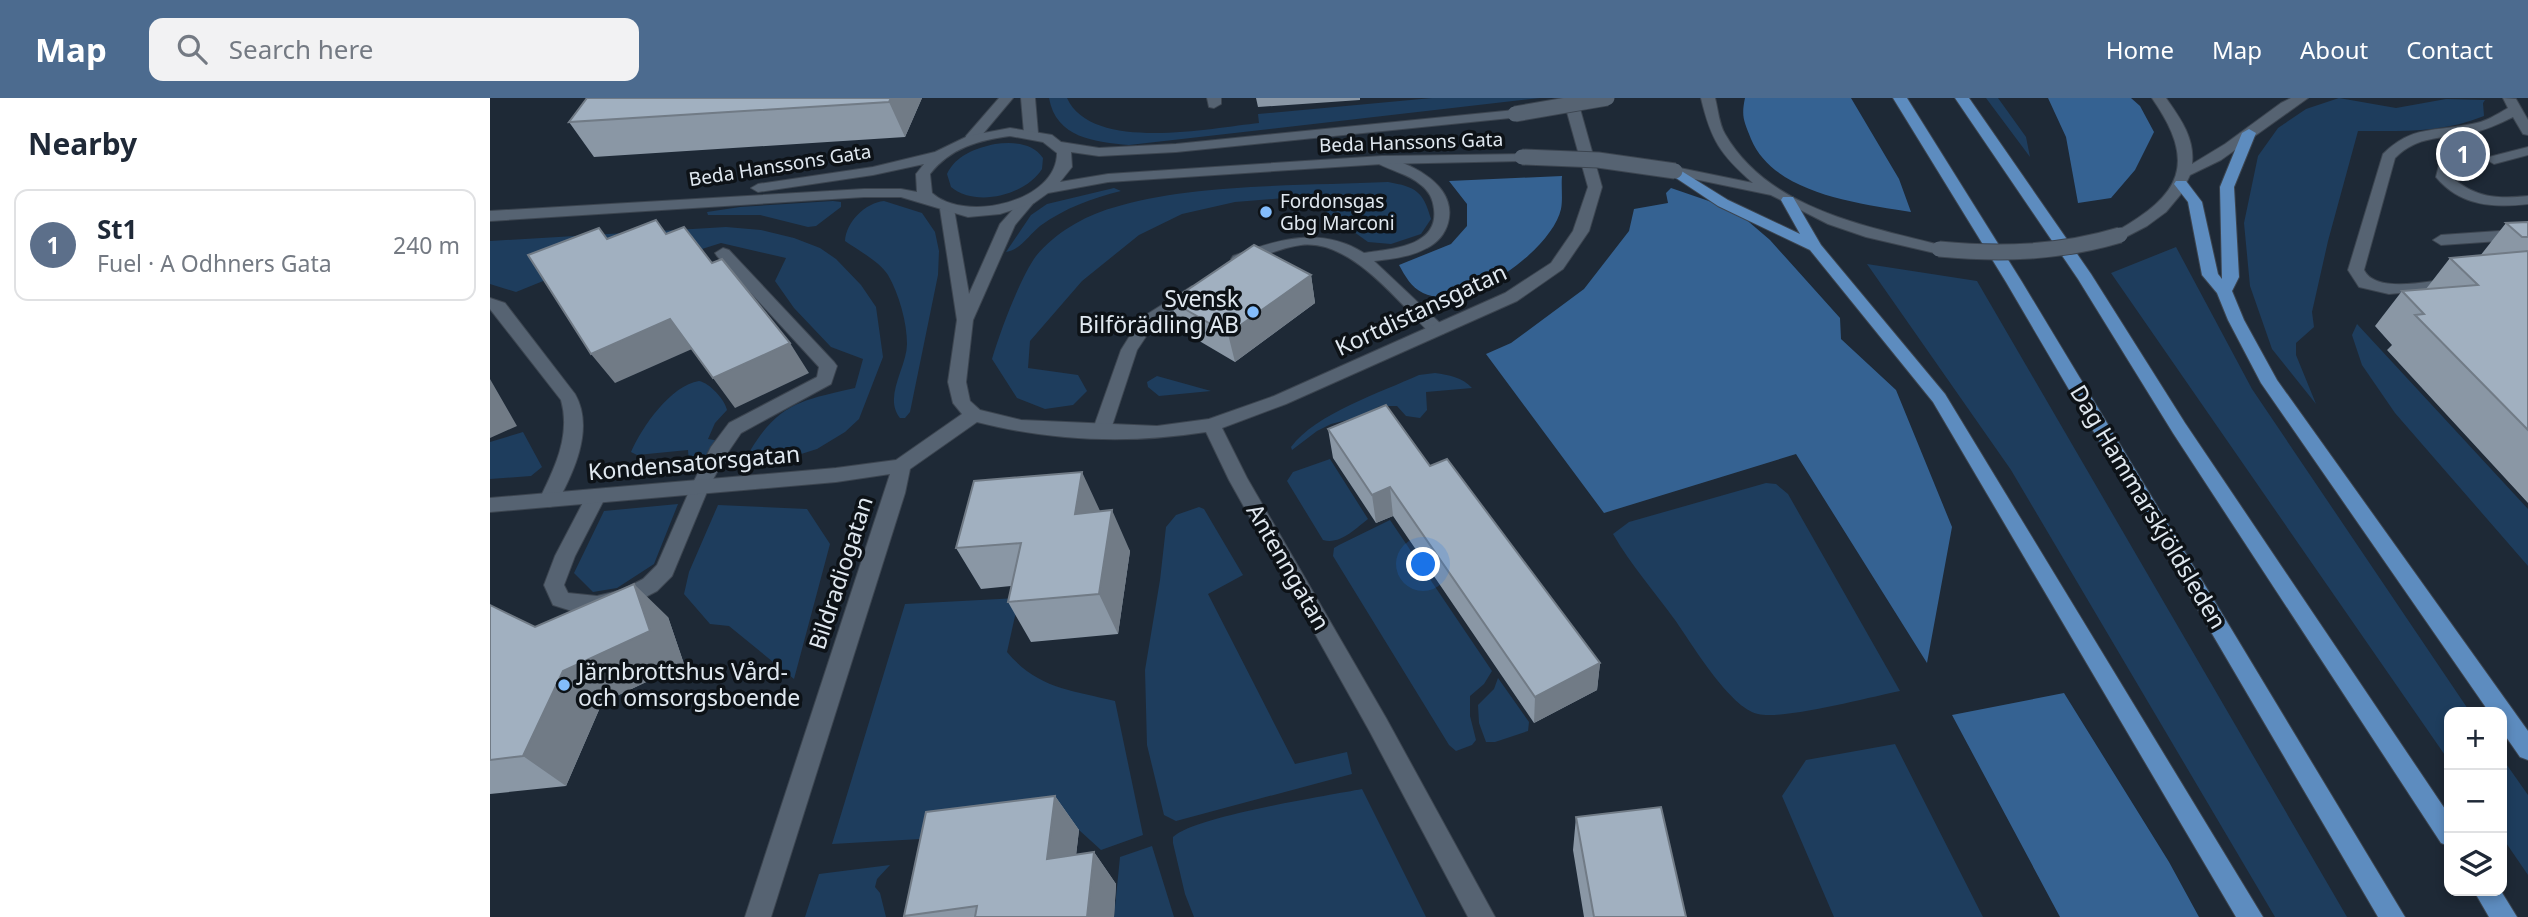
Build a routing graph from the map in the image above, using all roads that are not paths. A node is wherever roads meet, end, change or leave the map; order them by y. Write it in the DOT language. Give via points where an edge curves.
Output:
graph roads {
  1 [pos="1006,98"];
  2 [pos="1028,98"];
  3 [pos="1570,98"];
  4 [pos="1607,98"];
  5 [pos="1708,98"];
  6 [pos="1900,98"];
  7 [pos="1962,98"];
  8 [pos="2159,98"];
  9 [pos="2301,98"];
  10 [pos="2512,104"];
  11 [pos="2528,131"];
  12 [pos="1031,133"];
  13 [pos="2249,133"];
  14 [pos="971,139"];
  15 [pos="1060,146"];
  16 [pos="2528,151"];
  17 [pos="939,155"];
  18 [pos="1382,160"];
  19 [pos="2494,160"];
  20 [pos="2457,165"];
  21 [pos="1675,172"];
  22 [pos="2183,178"];
  23 [pos="1048,189"];
  24 [pos="1782,196"];
  25 [pos="930,200"];
  26 [pos="1029,200"];
  27 [pos="2528,200"];
  28 [pos="625,208"];
  29 [pos="947,209"];
  30 [pos="490,216"];
  31 [pos="2528,234"];
  32 [pos="2441,240"];
  33 [pos="1815,247"];
  34 [pos="723,253"];
  35 [pos="1360,258"];
  36 [pos="1235,261"];
  37 [pos="1210,277"];
  38 [pos="2475,281"];
  39 [pos="2224,291"];
  40 [pos="490,303"];
  41 [pos="965,320"];
  42 [pos="1437,330"];
  43 [pos="974,415"];
  44 [pos="1211,425"];
  45 [pos="1101,432"];
  46 [pos="901,466"];
  47 [pos="700,487"];
  48 [pos="596,496"];
  49 [pos="549,500"];
  50 [pos="490,505"];
  51 [pos="2498,707"];
  52 [pos="2507,720"];
  53 [pos="2528,750"];
  54 [pos="2448,833"];
  55 [pos="2489,896"];
  56 [pos="758,917"];
  57 [pos="1482,917"];
  58 [pos="2250,917"];
  59 [pos="2392,917"];
  60 [pos="2504,917"];
  1 -- 14 [label="street"];
  2 -- 12 [label="street"];
  3 -- 42 [label="street, Kortdistansgatan" via="1595,187 1581,231 1557,266 1511,297"];
  4 -- 15 [label="street, Beda Hanssons Gata, bridge" via="1516,114 1176,149 1099,152"];
  5 -- 24 [label="street" via="1710,116 1722,141 1744,167"];
  6 -- 59 [label="main road, Dag Hammarskjöldsleden"];
  7 -- 54 [label="main road"];
  8 -- 22 [label="street" via="2184,140"];
  9 -- 13 [label="street"];
  10 -- 11 [label="street"];
  10 -- 38 [label="street" via="2484,125 2399,142 2388,157 2356,270 2368,286 2384,289"];
  12 -- 14 [label="street, Beda Hanssons Gata"];
  12 -- 15 [label="street, Beda Hanssons Gata"];
  13 -- 22 [label="street"];
  13 -- 39 [label="main road" via="2227,187 2231,277"];
  14 -- 17 [label="street, Beda Hanssons Gata"];
  15 -- 23 [label="street, Beda Hanssons Gata" via="1066,164"];
  16 -- 19 [label="street"];
  17 -- 25 [label="street" via="921,181"];
  17 -- 28 [label="street, Beda Hanssons Gata" via="873,171"];
  18 -- 21 [label="street, Beda Hanssons Gata, bridge" via="1598,160"];
  18 -- 23 [label="street, Beda Hanssons Gata" via="1108,178"];
  18 -- 35 [label="street" via="1430,184 1442,204 1441,225 1433,240 1410,250"];
  20 -- 27 [label="street" via="2444,168 2444,177 2459,193 2495,204"];
  21 -- 24 [label="street, Beda Hanssons Gata"];
  21 -- 33 [label="main road" via="1724,203"];
  22 -- 24 [label="street, bridge" via="2159,212 2120,235 2038,253 1939,249 1863,232"];
  22 -- 39 [label="main road" via="2195,202 2210,275"];
  23 -- 26 [label="street, Beda Hanssons Gata"];
  24 -- 33 [label="main road"];
  25 -- 28 [label="street, Beda Hanssons Gata" via="901,193 864,193"];
  25 -- 29 [label="street, Beda Hanssons Gata"];
  26 -- 29 [label="street, Beda Hanssons Gata" via="983,212"];
  26 -- 41 [label="street" via="1008,224"];
  28 -- 30 [label="street, Beda Hanssons Gata"];
  29 -- 41 [label="street"];
  31 -- 32 [label="street"];
  33 -- 58 [label="main road" via="1939,398"];
  34 -- 47 [label="street" via="828,366 825,380 736,428"];
  35 -- 36 [label="street" via="1342,246 1305,240 1275,244"];
  35 -- 42 [label="street"];
  37 -- 45 [label="street" via="1147,322 1129,350"];
  39 -- 51 [label="main road" via="2270,383"];
  40 -- 49 [label="street" via="499,307 569,398 575,413 565,470"];
  41 -- 43 [label="street" via="957,382 962,402"];
  42 -- 44 [label="street, Kortdistansgatan" via="1280,400"];
  43 -- 45 [label="street" via="1021,427"];
  43 -- 46 [label="street"];
  44 -- 45 [label="street" via="1157,433"];
  44 -- 57 [label="street, Antenngatan"];
  46 -- 47 [label="street, Kondensatorsgatan"];
  46 -- 56 [label="street, Bildradiogatan"];
  47 -- 48 [label="street, Kondensatorsgatan"];
  47 -- 48 [label="street" via="665,570 650,585 627,597 575,604 560,599 554,585"];
  48 -- 49 [label="street, Kondensatorsgatan"];
  49 -- 50 [label="street, Kondensatorsgatan"];
  52 -- 53 [label="main road"];
  55 -- 60 [label="main road"];
}
